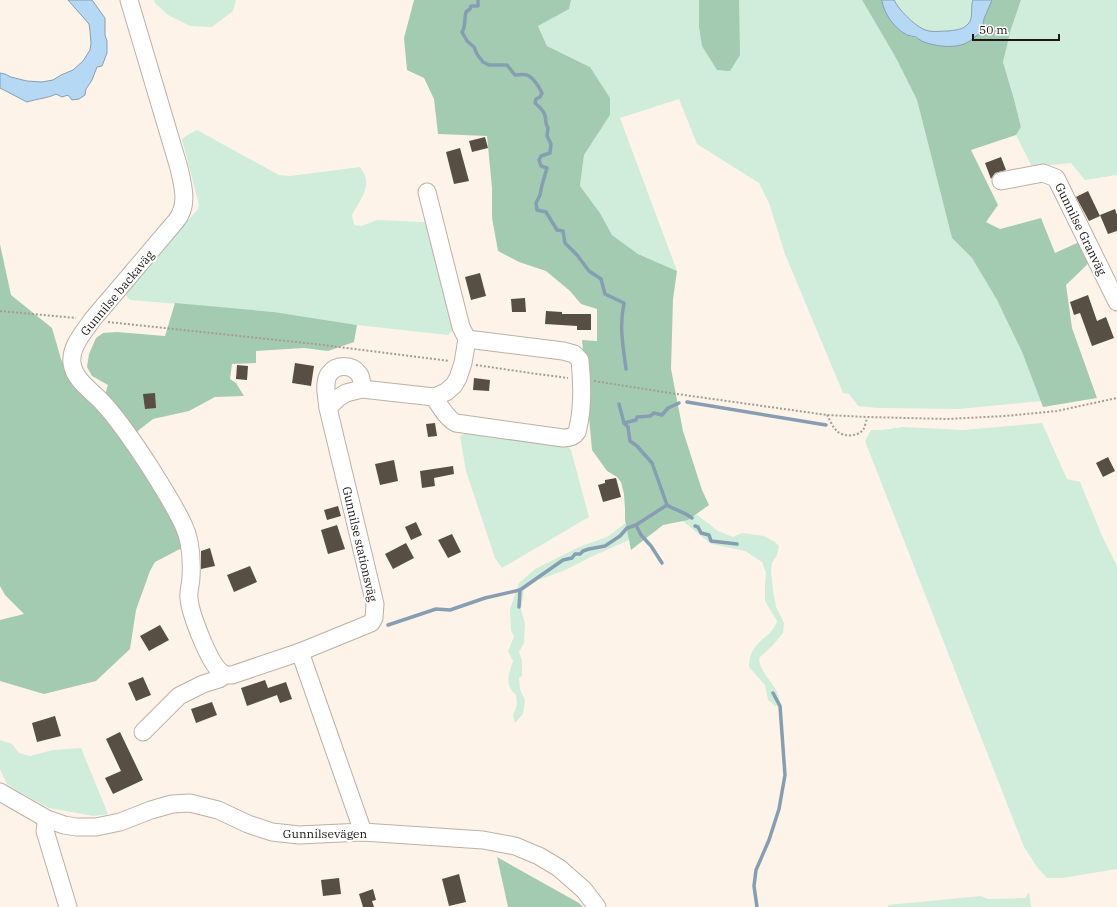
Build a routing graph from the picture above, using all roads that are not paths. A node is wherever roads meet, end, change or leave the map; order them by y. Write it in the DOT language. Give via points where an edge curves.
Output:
graph roads {
  1 [pos="128,0"];
  2 [pos="1001,181"];
  3 [pos="427,192"];
  4 [pos="1117,302"];
  5 [pos="467,338"];
  6 [pos="362,389"];
  7 [pos="434,398"];
  8 [pos="328,408"];
  9 [pos="300,652"];
  10 [pos="225,675"];
  11 [pos="143,732"];
  12 [pos="0,792"];
  13 [pos="47,819"];
  14 [pos="363,832"];
  15 [pos="68,907"];
  16 [pos="597,907"];
  1 -- 10 [label="street, Gunnilse backaväg" via="179,168 184,193 183,206 181,215 80,337 75,346 73,369 132,439 183,524 191,556 190,608 208,654"];
  2 -- 4 [label="street, Gunnilse Granväg" via="1043,173 1056,178"];
  3 -- 5 [label="street" via="461,327"];
  5 -- 7 [label="street" via="460,372 454,385"];
  5 -- 7 [label="street" via="548,348 574,354 580,360 582,379 577,432 574,436 563,438 456,423"];
  6 -- 7 [label="street"];
  6 -- 8 [label="street" via="346,393"];
  6 -- 8 [label="street, Gunnilse stationsväg" via="358,372 342,366 334,369 327,379"];
  8 -- 9 [label="street, Gunnilse stationsväg" via="375,611 371,623"];
  9 -- 10 [label="street" via="232,675"];
  9 -- 14 [label="street"];
  10 -- 11 [label="street" via="219,680 203,684 179,696"];
  12 -- 13 [label="street, Gunnilsevägen"];
  13 -- 14 [label="street, Gunnilsevägen" via="76,827 96,827 120,822 172,804 190,803 218,810 272,832"];
  13 -- 15 [label="street" via="45,830"];
  14 -- 16 [label="street, Gunnilsevägen" via="466,838 516,846 559,868 584,890"];
}
